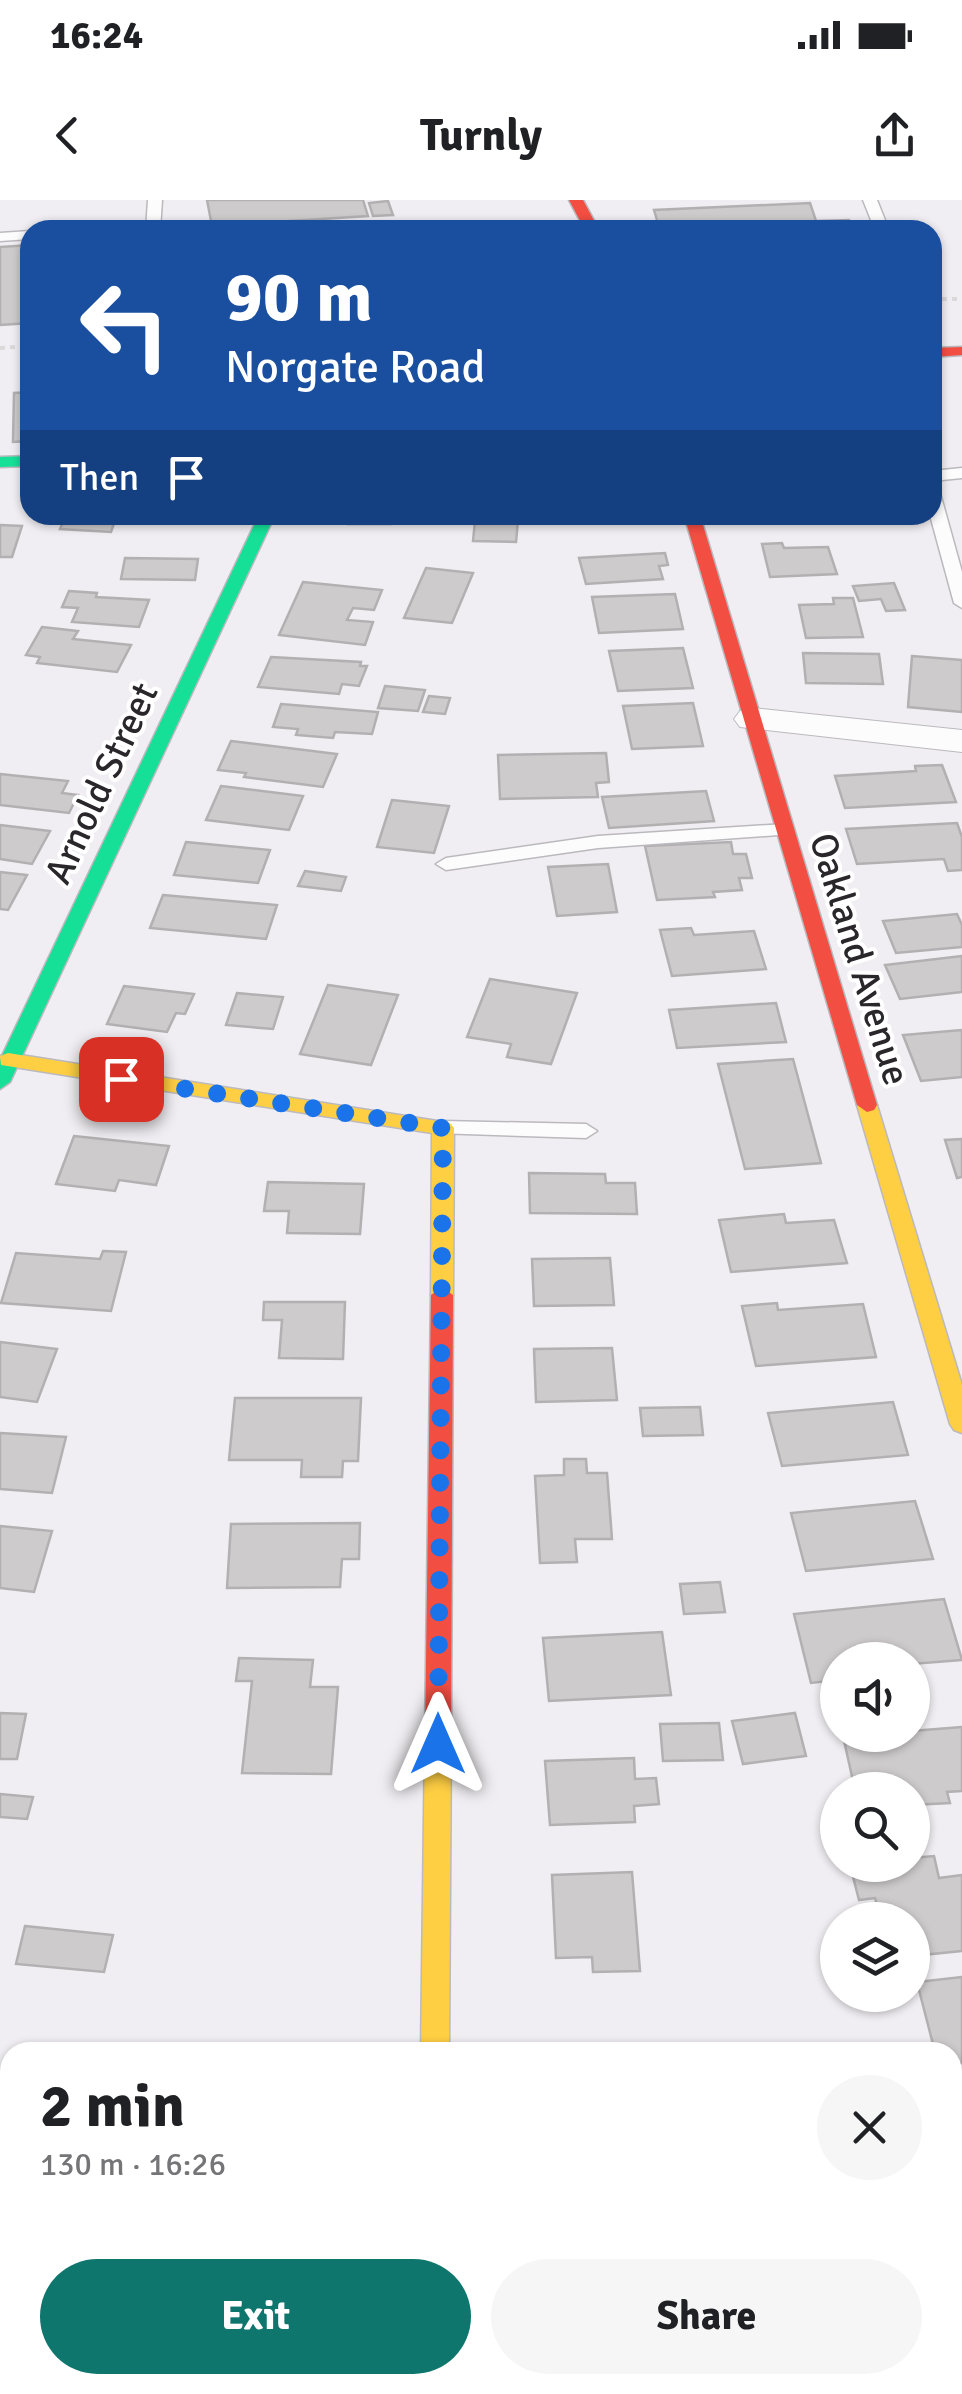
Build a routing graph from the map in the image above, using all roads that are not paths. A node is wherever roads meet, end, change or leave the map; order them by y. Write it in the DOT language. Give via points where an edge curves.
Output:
graph roads {
  1 [pos="263,525"];
  2 [pos="695,525"];
  3 [pos="941,525"];
  4 [pos="962,603"];
  5 [pos="752,719"];
  6 [pos="962,741"];
  7 [pos="785,830"];
  8 [pos="446,864"];
  9 [pos="4,1071"];
  10 [pos="443,1128"];
  11 [pos="586,1131"];
  12 [pos="962,1424"];
  13 [pos="434,2042"];
  1 -- 9 [label="street, Arnold Street"];
  2 -- 5 [label="street, Oakland Avenue"];
  3 -- 4 [label="lane"];
  5 -- 6 [label="street"];
  5 -- 7 [label="street, Oakland Avenue"];
  7 -- 8 [label="lane" via="598,842"];
  7 -- 12 [label="street, Oakland Avenue"];
  9 -- 10 [label="street"];
  10 -- 11 [label="lane"];
  10 -- 13 [label="street"];
}
